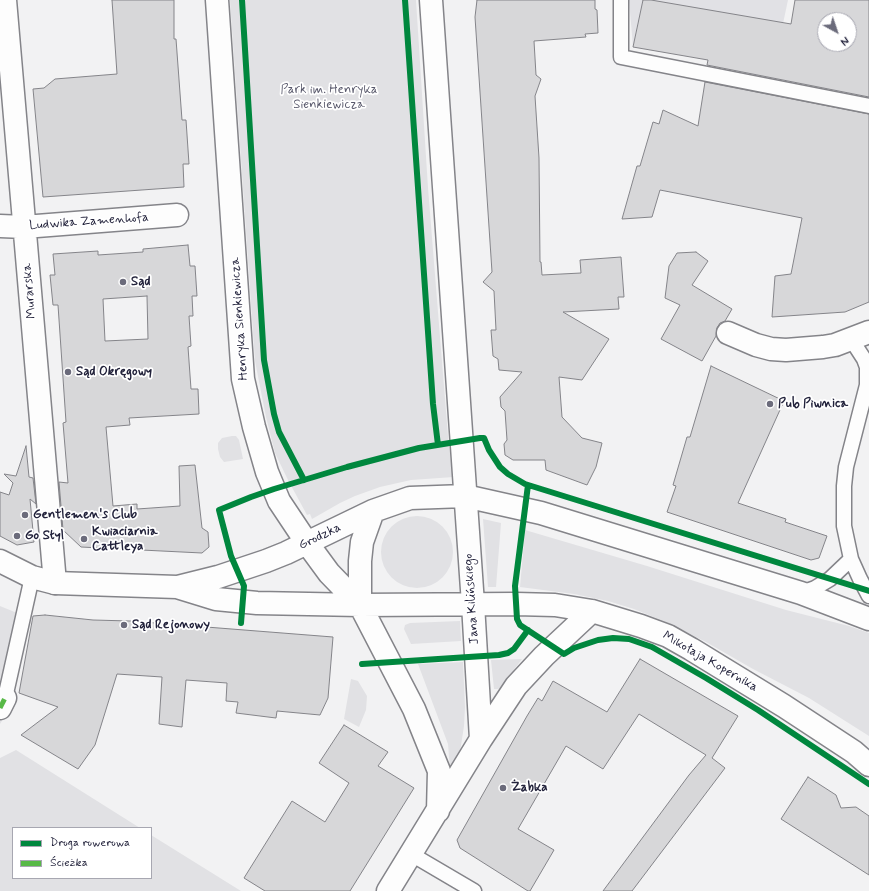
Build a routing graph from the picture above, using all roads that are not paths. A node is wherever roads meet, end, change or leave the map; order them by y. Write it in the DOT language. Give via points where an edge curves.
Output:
graph roads {
  1 [pos="5,0"];
  2 [pos="217,0"];
  3 [pos="431,0"];
  4 [pos="621,0"];
  5 [pos="869,106"];
  6 [pos="177,215"];
  7 [pos="0,226"];
  8 [pos="24,227"];
  9 [pos="728,333"];
  10 [pos="860,335"];
  11 [pos="465,496"];
  12 [pos="373,511"];
  13 [pos="307,543"];
  14 [pos="851,559"];
  15 [pos="0,561"];
  16 [pos="32,577"];
  17 [pos="55,583"];
  18 [pos="177,587"];
  19 [pos="801,593"];
  20 [pos="869,596"];
  21 [pos="473,604"];
  22 [pos="360,605"];
  23 [pos="592,611"];
  24 [pos="869,619"];
  25 [pos="3,703"];
  26 [pos="481,739"];
  27 [pos="864,759"];
  28 [pos="438,811"];
  29 [pos="411,854"];
  30 [pos="388,891"];
  31 [pos="474,891"];
  1 -- 8 [label="street, Murarska"];
  2 -- 13 [label="street, Henryka Sienkiewicza" via="243,380 267,472 279,500"];
  3 -- 11 [label="street"];
  4 -- 5 [label="lane" via="621,57"];
  6 -- 8 [label="street, Ludwika Zamenhofa"];
  7 -- 8 [label="street, Ludwika Zamenhofa"];
  8 -- 17 [label="street, Murarska"];
  9 -- 10 [label="street" via="756,345 786,350 823,347"];
  10 -- 14 [label="lane" via="868,377 846,467 844,486 844,526"];
  11 -- 12 [label="street, Grodzka" via="410,498"];
  11 -- 19 [label="street" via="541,513"];
  11 -- 21 [label="street, Jana Kilińskiego"];
  12 -- 13 [label="street, Grodzka"];
  12 -- 22 [label="street" via="362,542"];
  13 -- 18 [label="street, Grodzka" via="242,570"];
  13 -- 22 [label="street, Henryka Sienkiewicza" via="329,573"];
  14 -- 19 [label="lane" via="830,579"];
  14 -- 20 [label="lane"];
  15 -- 16 [label="street, Grodzka"];
  16 -- 17 [label="street, Grodzka"];
  16 -- 25 [label="lane"];
  17 -- 18 [label="street, Grodzka"];
  18 -- 22 [label="street, Grodzka" via="216,599 257,603"];
  19 -- 24 [label="street"];
  21 -- 22 [label="street, Mikołaja Kopernika"];
  21 -- 23 [label="street, Mikołaja Kopernika" via="555,605"];
  21 -- 26 [label="street, Jana Kilińskiego"];
  22 -- 28 [label="street" via="414,709 439,771"];
  23 -- 26 [label="street" via="516,686"];
  23 -- 27 [label="street, Mikołaja Kopernika" via="668,636 691,648"];
  26 -- 28 [label="street"];
  28 -- 29 [label="street"];
  29 -- 30 [label="street"];
  29 -- 31 [label="lane"];
}
